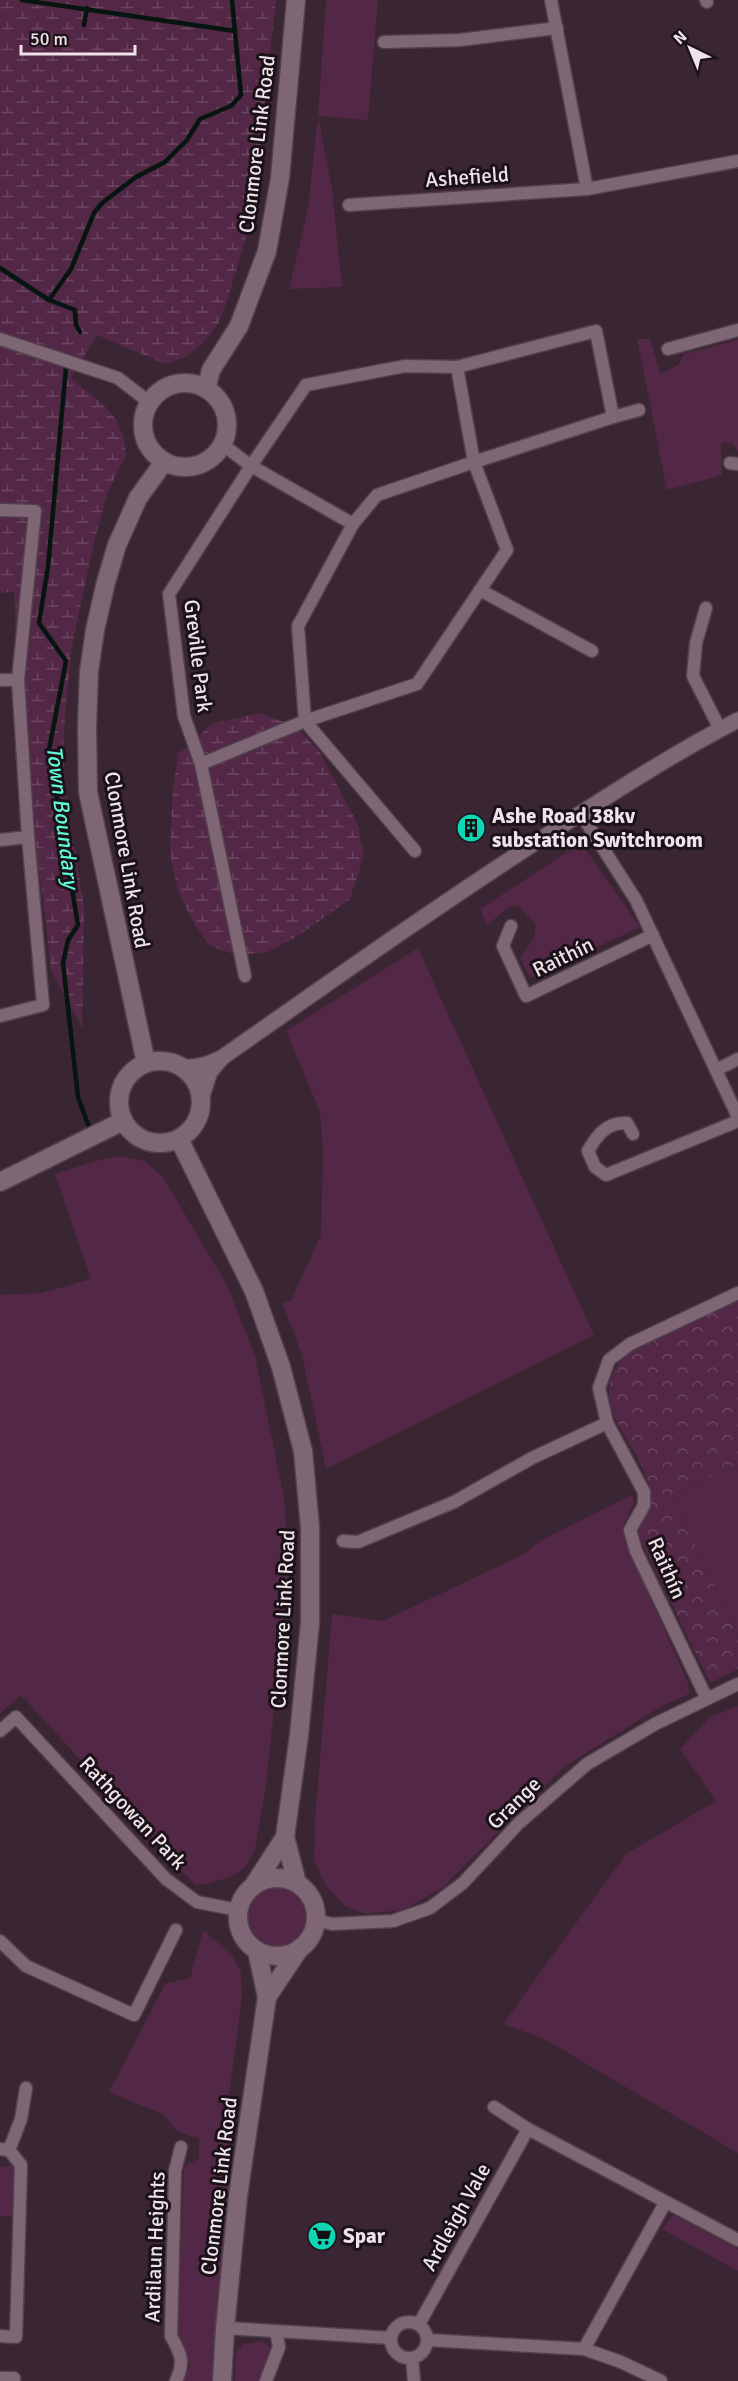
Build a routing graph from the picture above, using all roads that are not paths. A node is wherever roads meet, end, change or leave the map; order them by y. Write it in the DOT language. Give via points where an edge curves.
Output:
graph roads {
  1 [pos="296,0"];
  2 [pos="551,0"];
  3 [pos="557,28"];
  4 [pos="384,42"];
  5 [pos="738,161"];
  6 [pos="587,189"];
  7 [pos="349,205"];
  8 [pos="738,330"];
  9 [pos="0,339"];
  10 [pos="668,349"];
  11 [pos="457,367"];
  12 [pos="206,389"];
  13 [pos="149,402"];
  14 [pos="639,411"];
  15 [pos="613,417"];
  16 [pos="229,450"];
  17 [pos="164,462"];
  18 [pos="474,462"];
  19 [pos="251,466"];
  20 [pos="0,510"];
  21 [pos="353,524"];
  22 [pos="480,590"];
  23 [pos="706,608"];
  24 [pos="592,651"];
  25 [pos="0,680"];
  26 [pos="18,680"];
  27 [pos="738,720"];
  28 [pos="305,721"];
  29 [pos="720,729"];
  30 [pos="201,764"];
  31 [pos="581,814"];
  32 [pos="28,837"];
  33 [pos="0,840"];
  34 [pos="415,851"];
  35 [pos="511,926"];
  36 [pos="653,935"];
  37 [pos="245,976"];
  38 [pos="0,1016"];
  39 [pos="223,1057"];
  40 [pos="738,1059"];
  41 [pos="146,1063"];
  42 [pos="181,1067"];
  43 [pos="716,1070"];
  44 [pos="201,1099"];
  45 [pos="738,1119"];
  46 [pos="123,1122"];
  47 [pos="633,1134"];
  48 [pos="179,1139"];
  49 [pos="0,1182"];
  50 [pos="738,1293"];
  51 [pos="607,1423"];
  52 [pos="343,1541"];
  53 [pos="738,1684"];
  54 [pos="706,1697"];
  55 [pos="0,1731"];
  56 [pos="285,1837"];
  57 [pos="297,1883"];
  58 [pos="254,1885"];
  59 [pos="238,1910"];
  60 [pos="316,1920"];
  61 [pos="176,1930"];
  62 [pos="0,1941"];
  63 [pos="300,1948"];
  64 [pos="257,1951"];
  65 [pos="267,1996"];
  66 [pos="26,2088"];
  67 [pos="494,2107"];
  68 [pos="528,2129"];
  69 [pos="181,2147"];
  70 [pos="4,2150"];
  71 [pos="665,2203"];
  72 [pos="738,2240"];
  73 [pos="419,2324"];
  74 [pos="225,2328"];
  75 [pos="276,2331"];
  76 [pos="0,2336"];
  77 [pos="391,2338"];
  78 [pos="428,2340"];
  79 [pos="584,2349"];
  80 [pos="412,2358"];
  81 [pos="0,2378"];
  82 [pos="14,2381"];
  83 [pos="176,2381"];
  84 [pos="222,2381"];
  85 [pos="266,2381"];
  86 [pos="414,2381"];
  87 [pos="661,2381"];
  1 -- 12 [label="main road, Clonmore Link Road" via="280,178 267,251 239,326 211,370"];
  2 -- 3 [label="street"];
  3 -- 4 [label="street" via="460,40"];
  3 -- 6 [label="street"];
  5 -- 6 [label="street, Ashefield"];
  6 -- 7 [label="street, Ashefield"];
  8 -- 10 [label="street"];
  9 -- 13 [label="street" via="118,378"];
  11 -- 15 [label="street, Greville Park" via="596,331"];
  11 -- 18 [label="street"];
  11 -- 19 [label="street, Greville Park" via="405,366 306,385"];
  12 -- 13 [label="main road" via="194,384 175,385 158,392"];
  12 -- 16 [label="main road" via="216,397 225,414"];
  13 -- 17 [label="main road" via="144,435 153,454"];
  14 -- 15 [label="street"];
  15 -- 18 [label="street"];
  16 -- 17 [label="main road" via="197,465 177,467"];
  16 -- 19 [label="street"];
  17 -- 41 [label="main road, Clonmore Link Road" via="138,498 106,582 89,671 87,727 88,792"];
  18 -- 21 [label="street" via="377,495"];
  18 -- 22 [label="street" via="507,550"];
  19 -- 21 [label="street"];
  19 -- 30 [label="street, Greville Park" via="169,594 184,716"];
  20 -- 26 [label="street" via="35,511"];
  21 -- 28 [label="street" via="298,626"];
  22 -- 24 [label="street"];
  22 -- 28 [label="street" via="417,684"];
  23 -- 29 [label="street" via="696,642 693,676"];
  25 -- 26 [label="street"];
  26 -- 32 [label="street"];
  27 -- 29 [label="street"];
  28 -- 30 [label="street"];
  28 -- 34 [label="street"];
  29 -- 31 [label="street"];
  30 -- 37 [label="street, Greville Park"];
  31 -- 36 [label="street" via="636,900"];
  31 -- 39 [label="street" via="394,936"];
  32 -- 33 [label="street"];
  32 -- 38 [label="street" via="43,1005"];
  35 -- 36 [label="street, Raithín" via="503,946 526,996"];
  36 -- 43 [label="street"];
  39 -- 42 [label="street" via="206,1065"];
  39 -- 44 [label="street" via="210,1072"];
  40 -- 43 [label="street"];
  41 -- 42 [label="main road" via="170,1062"];
  41 -- 46 [label="main road" via="135,1069 121,1087 118,1099"];
  42 -- 44 [label="main road" via="195,1080"];
  43 -- 45 [label="street"];
  44 -- 48 [label="main road" via="196,1122"];
  45 -- 47 [label="street" via="606,1175 595,1167 588,1151 600,1132 615,1122 627,1123"];
  46 -- 48 [label="main road" via="141,1140 167,1143"];
  46 -- 49 [label="main road"];
  48 -- 56 [label="main road, Clonmore Link Road" via="254,1291 281,1367 303,1451 310,1527 310,1623"];
  50 -- 51 [label="street, Raithín" via="630,1344 609,1360 599,1388"];
  51 -- 52 [label="street" via="532,1458 454,1502 358,1542"];
  51 -- 54 [label="street, Raithín" via="644,1492 644,1505 630,1530 636,1551"];
  53 -- 54 [label="street, Grange"];
  54 -- 60 [label="street, Grange" via="587,1764 519,1823 463,1883 430,1908 393,1921 332,1924"];
  55 -- 59 [label="street, Rathgowan Park" via="16,1716 166,1879 197,1902"];
  56 -- 57 [label="main road, Clonmore Link Road"];
  56 -- 58 [label="main road, Clonmore Link Road"];
  57 -- 58 [label="main road" via="275,1878"];
  57 -- 60 [label="main road" via="312,1899"];
  58 -- 59 [label="main road"];
  59 -- 64 [label="main road" via="241,1933"];
  60 -- 63 [label="main road" via="308,1941"];
  61 -- 62 [label="street" via="134,2015 26,1966"];
  63 -- 64 [label="main road" via="279,1956"];
  63 -- 65 [label="main road, Clonmore Link Road"];
  64 -- 65 [label="main road, Clonmore Link Road"];
  65 -- 74 [label="main road, Clonmore Link Road" via="238,2196"];
  66 -- 70 [label="street" via="21,2119"];
  67 -- 68 [label="street"];
  68 -- 71 [label="street"];
  68 -- 73 [label="street, Ardleigh Vale"];
  69 -- 83 [label="street, Ardilaun Heights" via="175,2171 171,2336 182,2356"];
  70 -- 76 [label="street" via="21,2165 16,2337"];
  71 -- 72 [label="street"];
  71 -- 79 [label="street"];
  73 -- 77 [label="street" via="401,2323"];
  73 -- 78 [label="street"];
  74 -- 75 [label="street"];
  74 -- 84 [label="main road, Clonmore Link Road"];
  75 -- 77 [label="street"];
  75 -- 85 [label="street" via="279,2347"];
  77 -- 80 [label="street" via="397,2353"];
  78 -- 79 [label="street"];
  78 -- 80 [label="street" via="421,2354"];
  79 -- 87 [label="street"];
  80 -- 86 [label="street"];
  81 -- 82 [label="street"];
}
